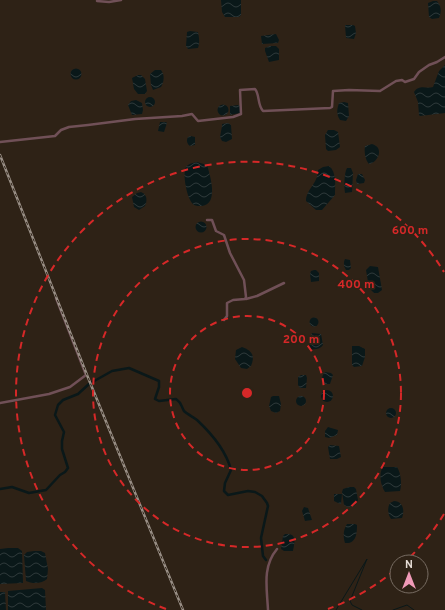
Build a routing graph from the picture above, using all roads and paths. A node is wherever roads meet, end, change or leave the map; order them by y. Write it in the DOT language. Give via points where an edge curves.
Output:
graph roads {
  1 [pos="121,0"];
  2 [pos="97,1"];
  3 [pos="445,57"];
  4 [pos="0,142"];
  5 [pos="207,220"];
  6 [pos="284,283"];
  7 [pos="56,298"];
  8 [pos="245,299"];
  9 [pos="224,320"];
  10 [pos="0,403"];
  11 [pos="277,549"];
  12 [pos="268,610"];
  1 -- 2 [label="street"];
  3 -- 4 [label="street" via="419,72 414,79 396,81 380,91 334,91 330,108 263,111 255,88 240,90 242,114 233,117 198,121 192,114 135,118 69,127 55,136"];
  5 -- 8 [label="street" via="212,220 216,231 224,235 244,280"];
  6 -- 8 [label="street"];
  7 -- 10 [label="street" via="86,375 70,387"];
  8 -- 9 [label="street" via="227,303 227,316"];
  11 -- 12 [label="street" via="267,569"];
}
